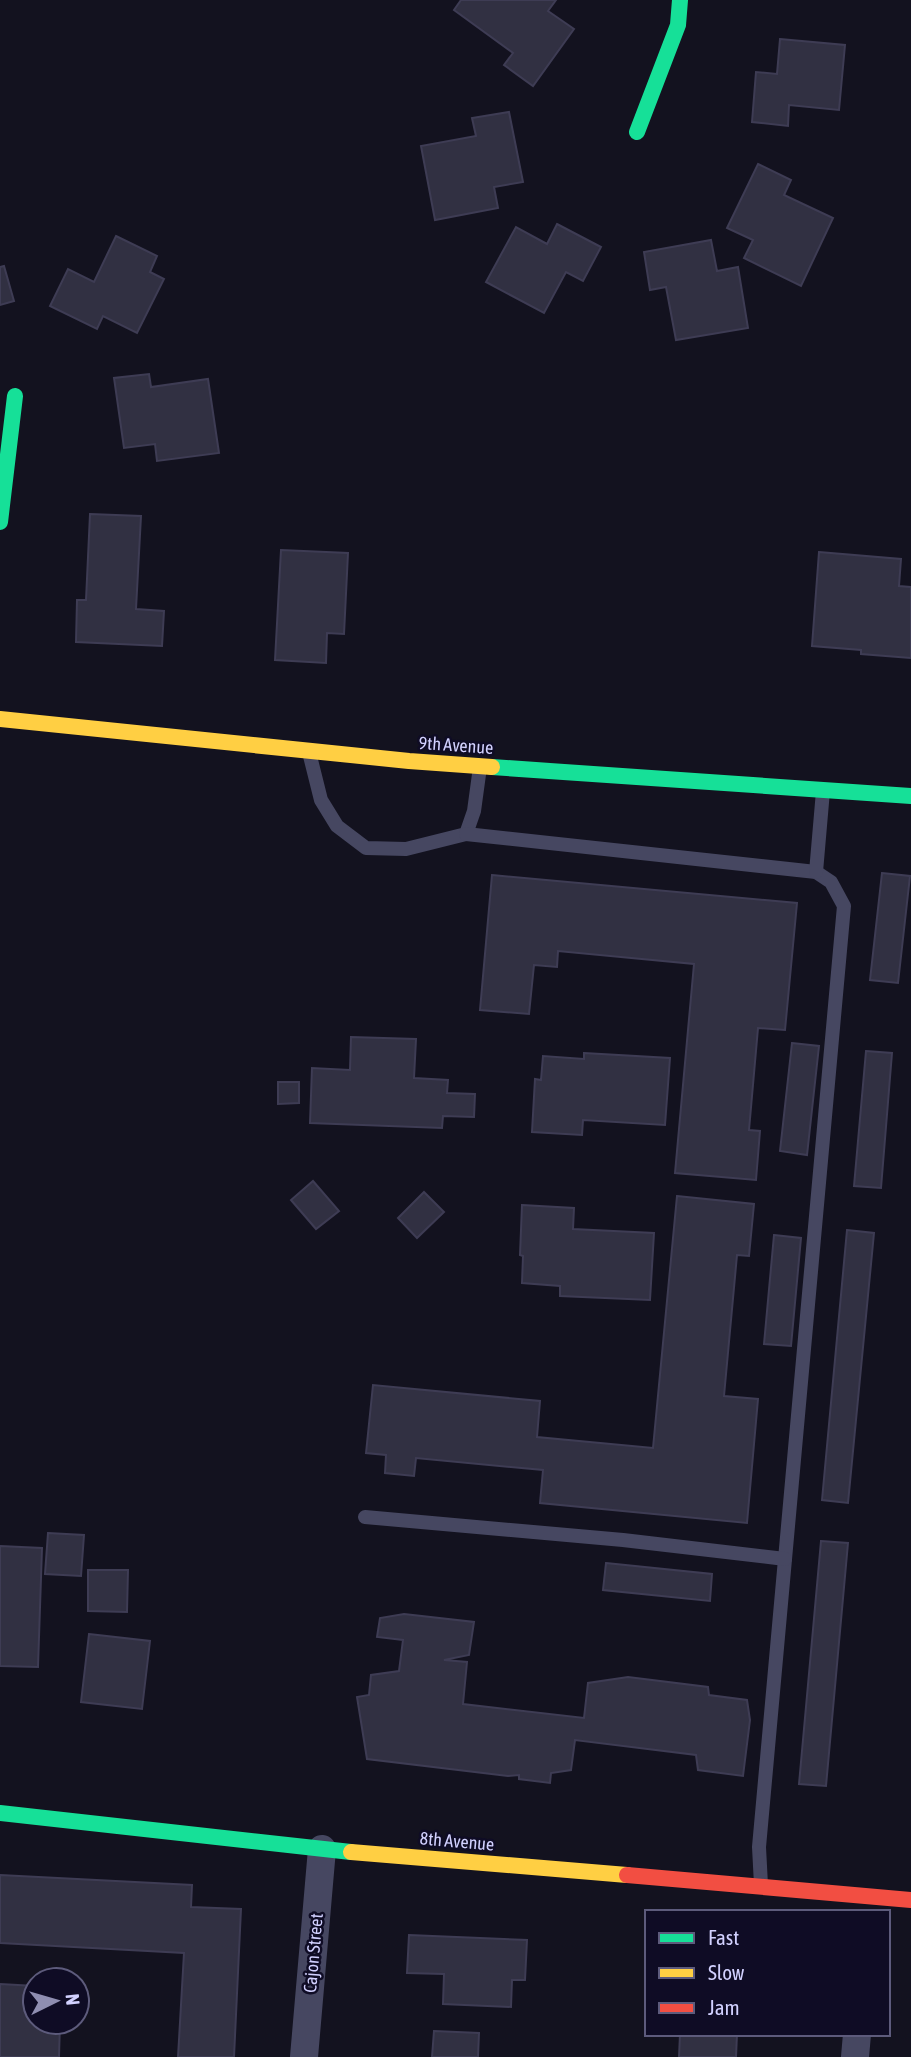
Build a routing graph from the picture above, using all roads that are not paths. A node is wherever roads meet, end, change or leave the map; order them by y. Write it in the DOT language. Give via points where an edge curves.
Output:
graph roads {
  1 [pos="680,0"];
  2 [pos="638,132"];
  3 [pos="15,396"];
  4 [pos="0,522"];
  5 [pos="0,719"];
  6 [pos="309,750"];
  7 [pos="480,765"];
  8 [pos="823,790"];
  9 [pos="911,796"];
  10 [pos="466,834"];
  11 [pos="816,873"];
  12 [pos="365,1517"];
  13 [pos="785,1559"];
  14 [pos="0,1813"];
  15 [pos="322,1849"];
  16 [pos="761,1886"];
  17 [pos="911,1900"];
  18 [pos="868,1904"];
  19 [pos="857,2036"];
  20 [pos="304,2057"];
  21 [pos="855,2057"];
  1 -- 2 [label="street" via="678,25"];
  3 -- 4 [label="street"];
  5 -- 6 [label="street, 9th Avenue"];
  6 -- 7 [label="street, 9th Avenue"];
  6 -- 10 [label="lane" via="321,800 337,826 366,848 406,849"];
  7 -- 8 [label="street, 9th Avenue"];
  7 -- 10 [label="lane"];
  8 -- 9 [label="street, 9th Avenue"];
  8 -- 11 [label="lane"];
  10 -- 11 [label="lane"];
  11 -- 13 [label="lane" via="831,882 844,906"];
  12 -- 13 [label="lane"];
  13 -- 16 [label="lane" via="760,1847"];
  14 -- 15 [label="street, 8th Avenue"];
  15 -- 16 [label="street, 8th Avenue"];
  15 -- 20 [label="street, Cajon Street"];
  16 -- 18 [label="street, 8th Avenue"];
  17 -- 18 [label="street, 8th Avenue"];
  19 -- 21 [label="street"];
}
